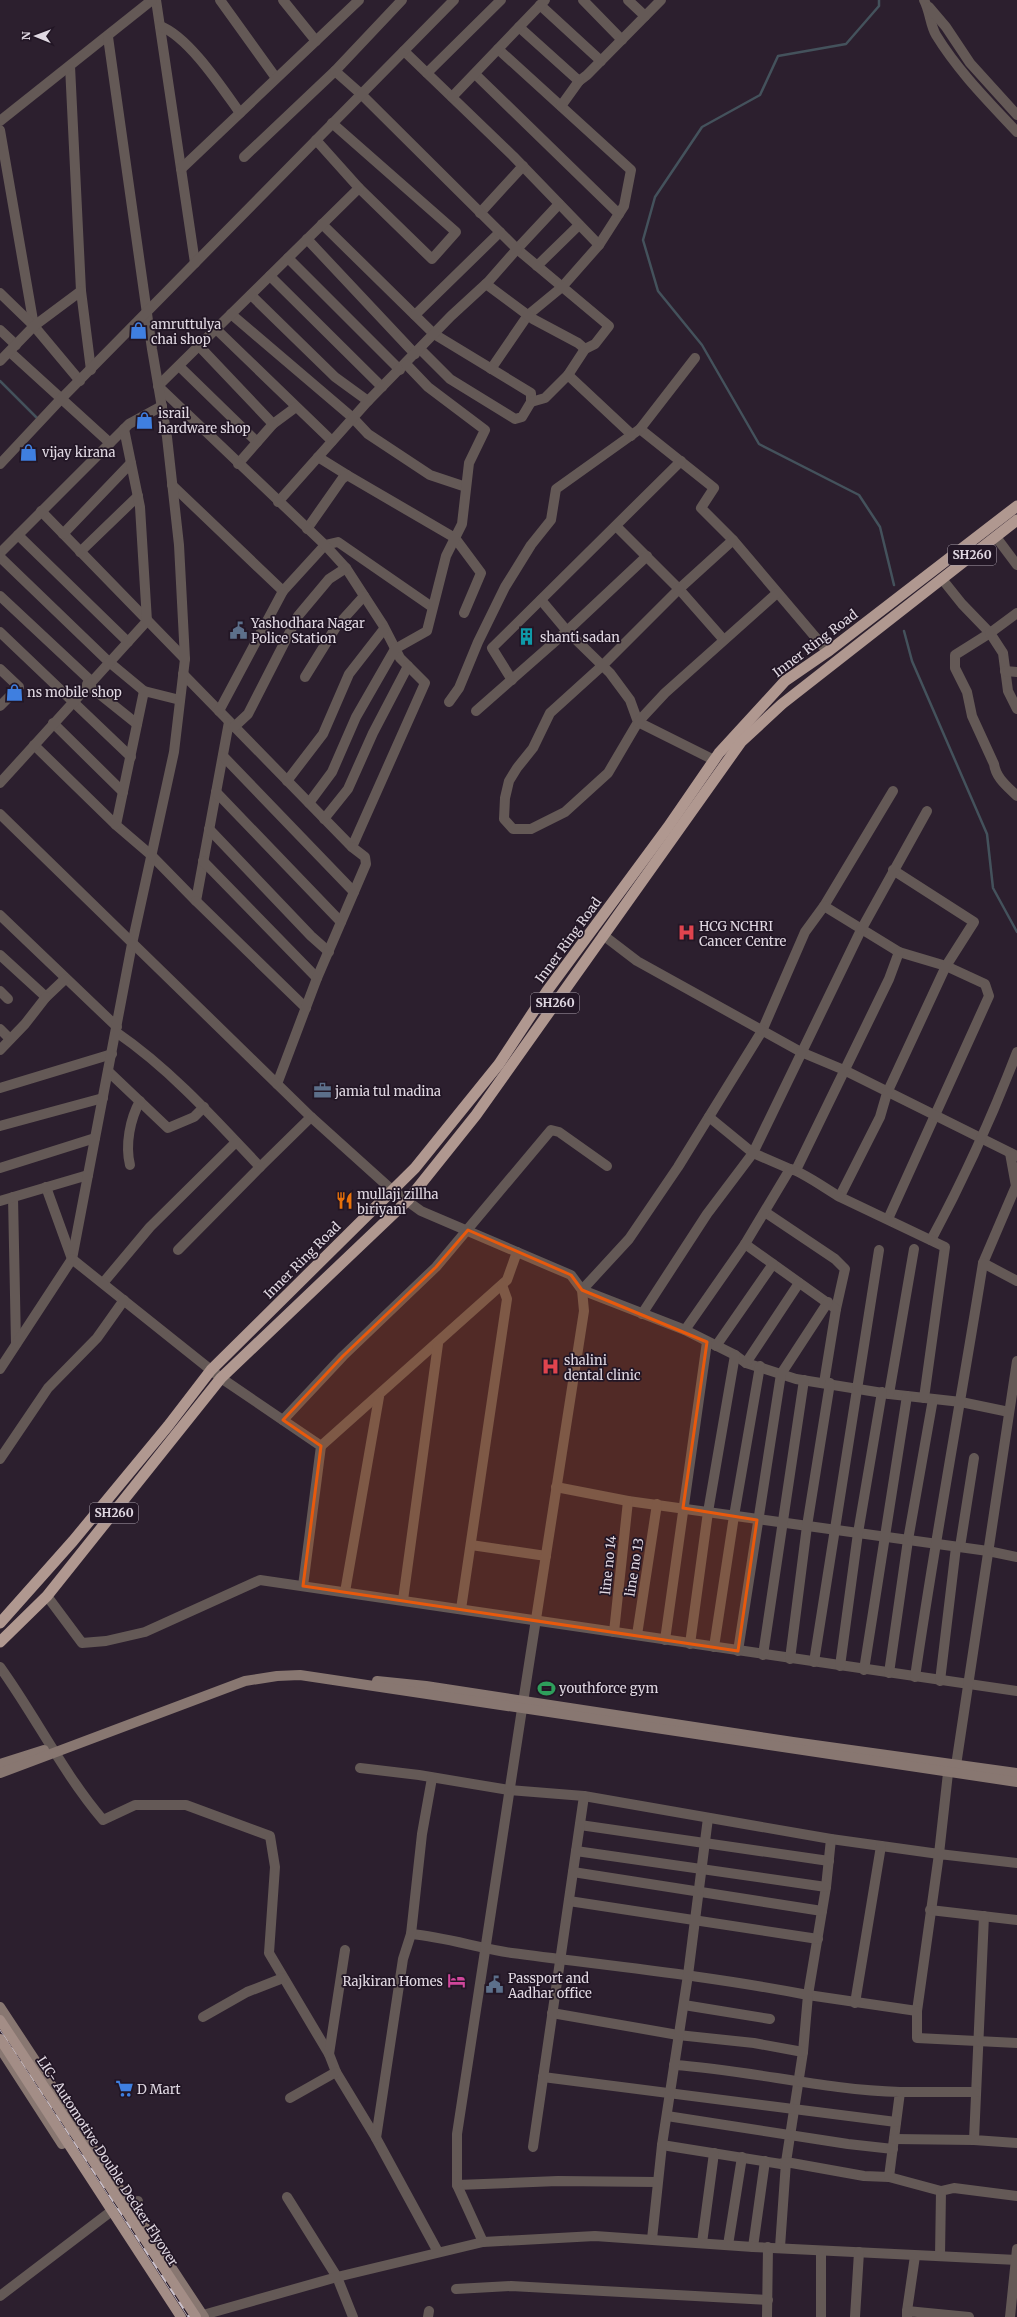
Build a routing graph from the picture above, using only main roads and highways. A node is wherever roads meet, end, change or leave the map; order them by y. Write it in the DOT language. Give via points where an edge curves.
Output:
graph roads {
  1 [pos="1017,506"];
  2 [pos="1017,520"];
  3 [pos="0,1623"];
  4 [pos="0,1642"];
  5 [pos="53,1750"];
  6 [pos="0,1764"];
  7 [pos="953,1771"];
  8 [pos="0,1773"];
  9 [pos="1017,1773"];
  10 [pos="1017,1782"];
  11 [pos="0,2007"];
  12 [pos="0,2020"];
  13 [pos="0,2039"];
  14 [pos="0,2048"];
  15 [pos="199,2316"];
  16 [pos="177,2317"];
  17 [pos="181,2317"];
  1 -- 3 [label="highway, Inner Ring Road" via="828,652 785,681 714,760 498,1064 415,1168 211,1370 78,1536"];
  2 -- 4 [label="highway, Inner Ring Road / SH260" via="782,704 741,742 476,1115 408,1200 221,1378 47,1596"];
  5 -- 6 [label="main road"];
  5 -- 7 [label="main road" via="245,1681 300,1675"];
  5 -- 8 [label="main road"];
  7 -- 9 [label="main road"];
  7 -- 10 [label="main road"];
  11 -- 15 [label="main road" via="131,2202"];
  12 -- 15 [label="main road, LIC- Automotive Double Decker Flyover, bridge"];
  13 -- 17 [label="main road, LIC- Automotive Double Decker Flyover, bridge"];
  14 -- 16 [label="main road"];
}
